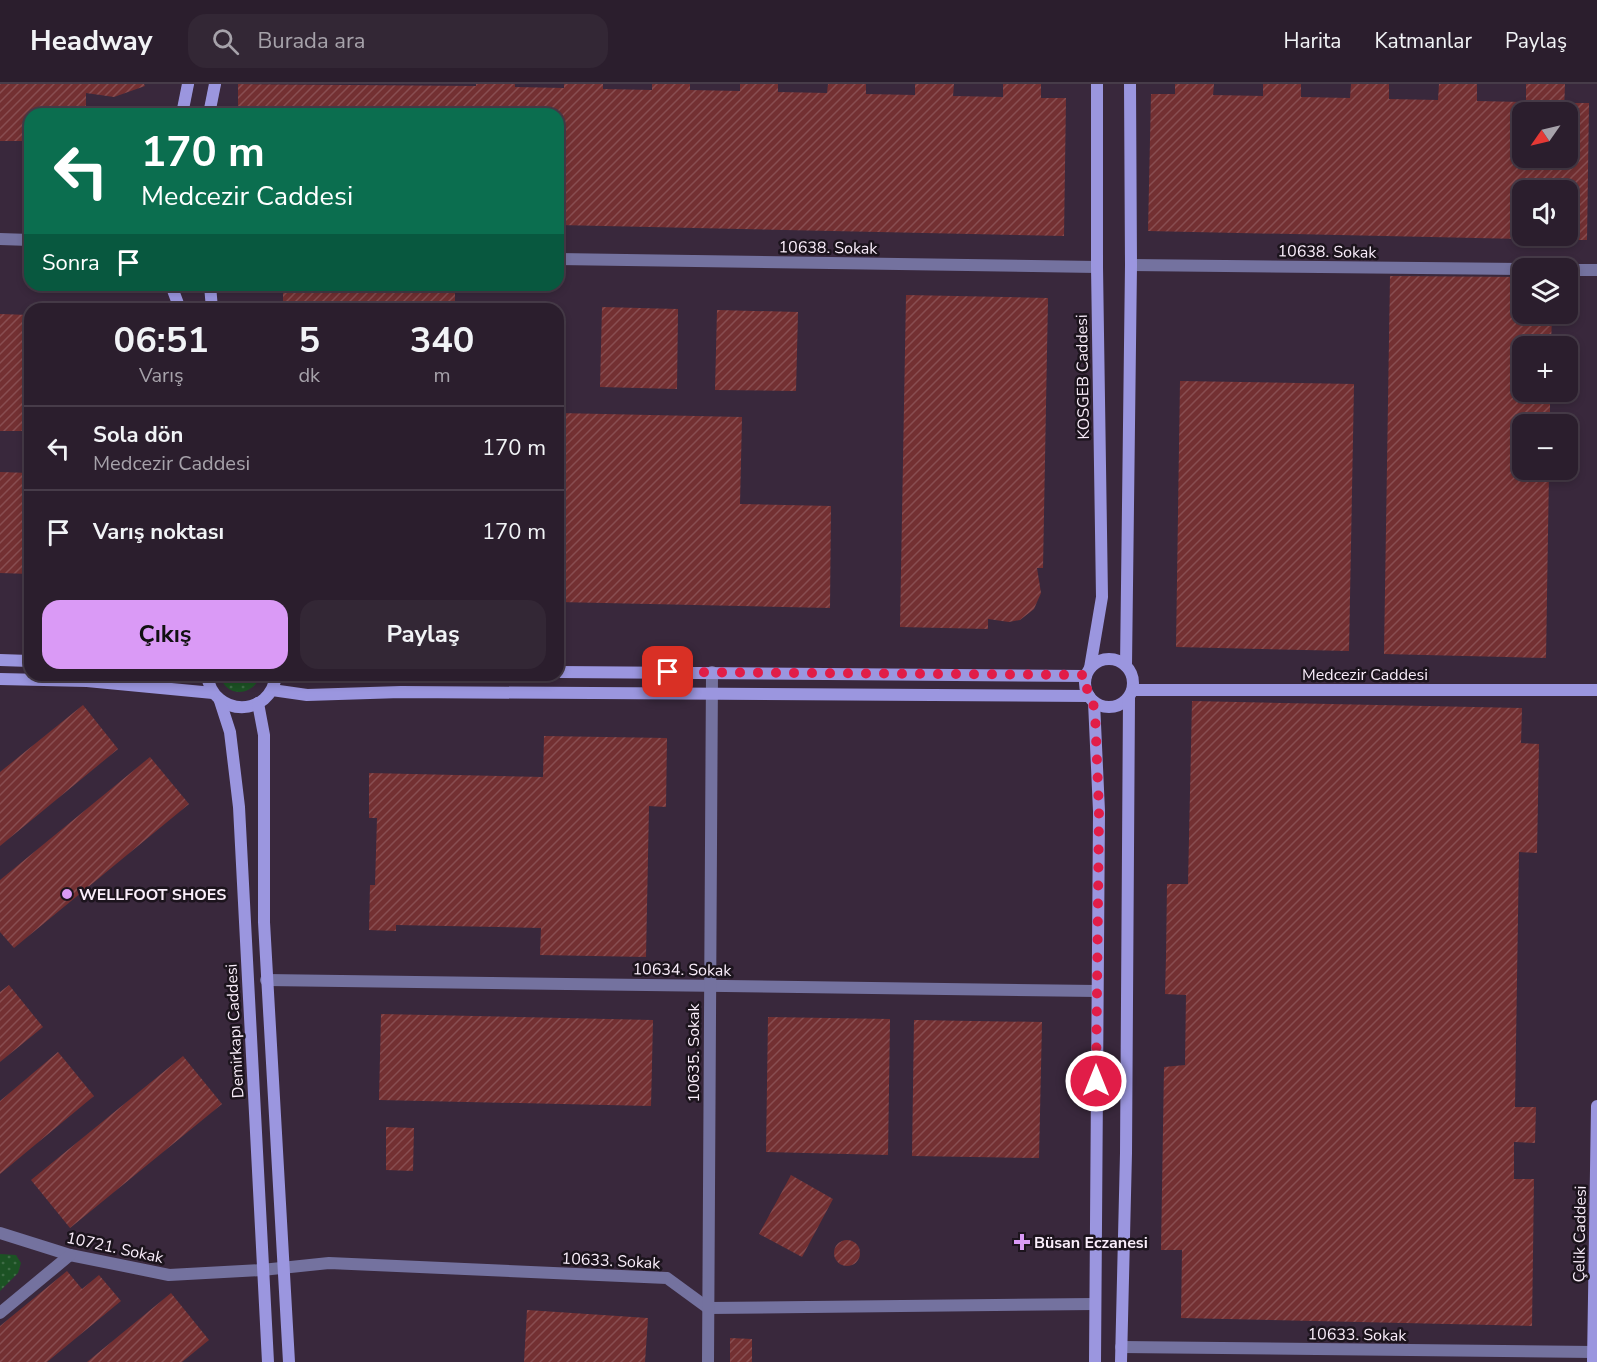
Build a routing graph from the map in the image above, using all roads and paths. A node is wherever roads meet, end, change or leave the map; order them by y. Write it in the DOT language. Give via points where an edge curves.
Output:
graph roads {
  1 [pos="188,84"];
  2 [pos="215,84"];
  3 [pos="1097,84"];
  4 [pos="1130,84"];
  5 [pos="183,108"];
  6 [pos="210,108"];
  7 [pos="0,239"];
  8 [pos="24,240"];
  9 [pos="564,260"];
  10 [pos="1131,265"];
  11 [pos="1097,267"];
  12 [pos="1512,269"];
  13 [pos="1578,270"];
  14 [pos="1597,270"];
  15 [pos="2,659"];
  16 [pos="24,661"];
  17 [pos="1126,666"];
  18 [pos="564,672"];
  19 [pos="712,672"];
  20 [pos="1088,672"];
  21 [pos="0,679"];
  22 [pos="24,680"];
  23 [pos="87,681"];
  24 [pos="208,681"];
  25 [pos="274,681"];
  26 [pos="272,690"];
  27 [pos="1597,690"];
  28 [pos="1131,694"];
  29 [pos="712,696"];
  30 [pos="216,697"];
  31 [pos="1092,699"];
  32 [pos="258,703"];
  33 [pos="266,980"];
  34 [pos="710,986"];
  35 [pos="1097,991"];
  36 [pos="1597,1106"];
  37 [pos="0,1233"];
  38 [pos="70,1255"];
  39 [pos="282,1268"];
  40 [pos="262,1270"];
  41 [pos="1094,1305"];
  42 [pos="708,1308"];
  43 [pos="0,1313"];
  44 [pos="1121,1347"];
  45 [pos="1360,1356"];
  46 [pos="1593,1357"];
  47 [pos="268,1362"];
  48 [pos="289,1362"];
  49 [pos="708,1362"];
  50 [pos="1095,1362"];
  51 [pos="1121,1362"];
  1 -- 5 [label="street"];
  2 -- 6 [label="street"];
  3 -- 11 [label="street, KOSGEB Caddesi"];
  4 -- 10 [label="street"];
  7 -- 8 [label="street"];
  9 -- 11 [label="street, 10638. Sokak"];
  10 -- 12 [label="street, 10638. Sokak"];
  10 -- 17 [label="street"];
  11 -- 20 [label="street, KOSGEB Caddesi" via="1102,597"];
  13 -- 14 [label="street"];
  15 -- 16 [label="street"];
  17 -- 20 [label="street" via="1112,659 1096,663"];
  17 -- 28 [label="street" via="1133,677"];
  18 -- 19 [label="street"];
  19 -- 20 [label="street"];
  19 -- 29 [label="street, 10635. Sokak"];
  20 -- 31 [label="street" via="1086,690"];
  21 -- 22 [label="street"];
  23 -- 30 [label="street"];
  24 -- 30 [label="street, Demirkapı Caddesi"];
  25 -- 26 [label="street"];
  26 -- 29 [label="street" via="307,695 413,692"];
  26 -- 32 [label="street"];
  27 -- 28 [label="street, Medcezir Caddesi"];
  28 -- 31 [label="street" via="1116,707 1101,706"];
  28 -- 44 [label="street"];
  29 -- 31 [label="street"];
  29 -- 34 [label="street, 10635. Sokak"];
  30 -- 32 [label="street" via="239,708"];
  30 -- 40 [label="street, Demirkapı Caddesi" via="231,732 239,807"];
  31 -- 35 [label="street" via="1099,811"];
  32 -- 33 [label="street" via="264,735"];
  33 -- 34 [label="street, 10634. Sokak"];
  33 -- 39 [label="street"];
  34 -- 35 [label="street, 10634. Sokak"];
  34 -- 42 [label="street, 10635. Sokak"];
  35 -- 41 [label="street"];
  36 -- 46 [label="street, Çelik Caddesi"];
  37 -- 38 [label="street, 10721. Sokak"];
  38 -- 40 [label="street, 10721. Sokak" via="170,1275"];
  38 -- 43 [label="street"];
  39 -- 40 [label="street, 10633. Sokak"];
  39 -- 42 [label="street, 10633. Sokak" via="329,1263 667,1278"];
  39 -- 48 [label="street"];
  40 -- 47 [label="street, Demirkapı Caddesi"];
  41 -- 42 [label="street"];
  41 -- 50 [label="street"];
  42 -- 49 [label="street, 10635. Sokak"];
  44 -- 45 [label="street, 10633. Sokak"];
  44 -- 51 [label="street"];
  45 -- 46 [label="street, 10633. Sokak"];
}
